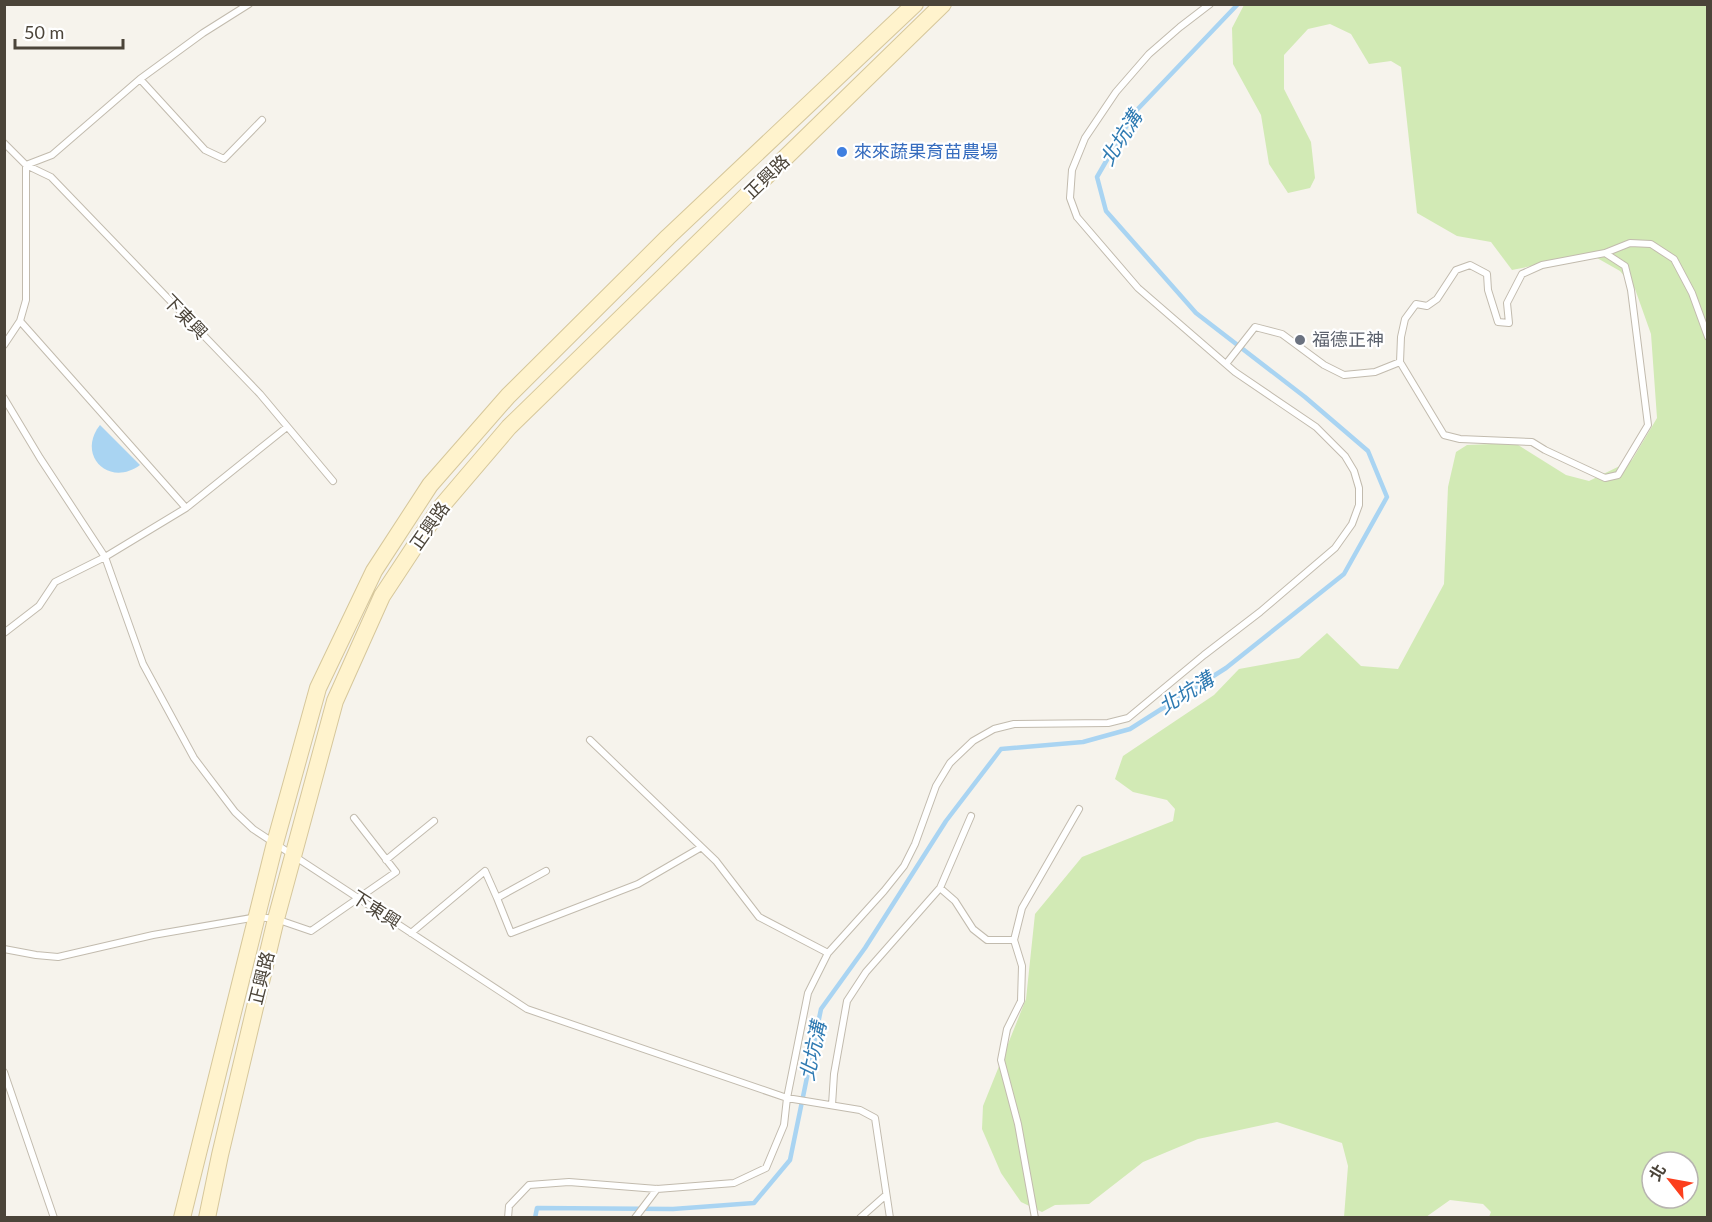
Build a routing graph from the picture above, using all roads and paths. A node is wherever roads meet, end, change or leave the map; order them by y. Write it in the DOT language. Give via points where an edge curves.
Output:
graph roads {
  1 [pos="249,4"];
  2 [pos="915,4"];
  3 [pos="943,4"];
  4 [pos="1210,4"];
  5 [pos="140,79"];
  6 [pos="262,120"];
  7 [pos="4,143"];
  8 [pos="26,165"];
  9 [pos="1605,253"];
  10 [pos="20,321"];
  11 [pos="4,331"];
  12 [pos="13,334"];
  13 [pos="1707,337"];
  14 [pos="4,345"];
  15 [pos="1400,362"];
  16 [pos="1226,364"];
  17 [pos="4,398"];
  18 [pos="287,427"];
  19 [pos="333,481"];
  20 [pos="186,508"];
  21 [pos="105,557"];
  22 [pos="4,633"];
  23 [pos="590,740"];
  24 [pos="1079,809"];
  25 [pos="971,816"];
  26 [pos="354,818"];
  27 [pos="434,821"];
  28 [pos="275,843"];
  29 [pos="700,848"];
  30 [pos="292,856"];
  31 [pos="386,860"];
  32 [pos="546,872"];
  33 [pos="940,888"];
  34 [pos="357,898"];
  35 [pos="497,898"];
  36 [pos="257,917"];
  37 [pos="276,919"];
  38 [pos="411,933"];
  39 [pos="1014,940"];
  40 [pos="4,949"];
  41 [pos="828,953"];
  42 [pos="4,1072"];
  43 [pos="789,1099"];
  44 [pos="832,1106"];
  45 [pos="657,1189"];
  46 [pos="886,1195"];
  47 [pos="54,1218"];
  48 [pos="182,1218"];
  49 [pos="207,1218"];
  50 [pos="508,1218"];
  51 [pos="635,1218"];
  52 [pos="860,1218"];
  53 [pos="891,1218"];
  54 [pos="1035,1218"];
  1 -- 5 [label="lane"];
  2 -- 28 [label="main road, 正興路" via="651,254 508,396 429,486 374,571 318,688"];
  3 -- 30 [label="main road, 正興路" via="509,427 440,508 382,596 335,701"];
  4 -- 16 [label="lane" via="1149,54 1110,101 1084,138 1072,170 1070,198 1077,217 1138,288"];
  5 -- 6 [label="lane" via="205,150 224,159"];
  5 -- 8 [label="lane" via="52,155"];
  7 -- 8 [label="lane, 下東興"];
  8 -- 10 [label="lane" via="28,274"];
  8 -- 18 [label="lane, 下東興" via="51,177 260,394"];
  9 -- 13 [label="lane" via="1630,243 1651,244 1674,259 1692,293"];
  9 -- 15 [label="lane" via="1542,265 1522,274 1507,303 1509,323 1498,322 1486,274 1470,265 1456,270 1437,299 1427,306 1416,304 1405,319"];
  9 -- 15 [label="lane" via="1625,266 1648,425 1618,475 1605,478 1532,442 1444,435"];
  10 -- 12 [label="lane"];
  10 -- 20 [label="lane"];
  11 -- 12 [label="lane"];
  12 -- 14 [label="lane"];
  15 -- 16 [label="lane" via="1375,372 1344,375 1282,334 1255,327"];
  16 -- 41 [label="lane" via="1316,427 1345,456 1359,489 1359,505 1352,524 1335,548 1128,718 1108,723 1014,724 994,729 973,741 950,763 936,786 904,866"];
  17 -- 21 [label="lane, 下東興"];
  18 -- 19 [label="lane, 下東興"];
  18 -- 20 [label="lane"];
  20 -- 21 [label="lane"];
  21 -- 22 [label="lane" via="55,582 39,606"];
  21 -- 28 [label="lane, 下東興" via="143,664 194,758 235,812 253,830"];
  23 -- 29 [label="lane"];
  24 -- 39 [label="lane" via="1022,908"];
  25 -- 33 [label="lane"];
  26 -- 31 [label="lane"];
  27 -- 31 [label="lane"];
  28 -- 30 [label="lane, 下東興"];
  28 -- 36 [label="main road, 正興路"];
  29 -- 35 [label="lane" via="638,884 511,933"];
  29 -- 41 [label="lane" via="716,861 759,917"];
  30 -- 34 [label="lane, 下東興"];
  30 -- 37 [label="main road, 正興路"];
  31 -- 34 [label="lane" via="396,872"];
  32 -- 35 [label="lane"];
  33 -- 39 [label="lane" via="955,901 973,929 987,940"];
  33 -- 44 [label="lane" via="866,972 847,1001"];
  34 -- 37 [label="lane" via="311,931"];
  34 -- 38 [label="lane, 下東興"];
  35 -- 38 [label="lane" via="485,871"];
  36 -- 37 [label="lane"];
  36 -- 40 [label="lane" via="58,957"];
  36 -- 48 [label="main road, 正興路"];
  37 -- 49 [label="main road, 正興路"];
  38 -- 43 [label="lane, 下東興" via="527,1009"];
  39 -- 54 [label="lane" via="1022,966 1021,1001 1007,1029 1001,1060 1018,1124"];
  41 -- 43 [label="lane" via="808,993"];
  42 -- 47 [label="lane"];
  43 -- 44 [label="lane, 下東興"];
  43 -- 45 [label="lane" via="784,1125 766,1168 734,1183"];
  44 -- 46 [label="lane, 下東興" via="860,1110 875,1118"];
  45 -- 50 [label="lane" via="569,1182 529,1185 509,1206"];
  45 -- 51 [label="lane"];
  46 -- 52 [label="lane"];
  46 -- 53 [label="lane"];
}
